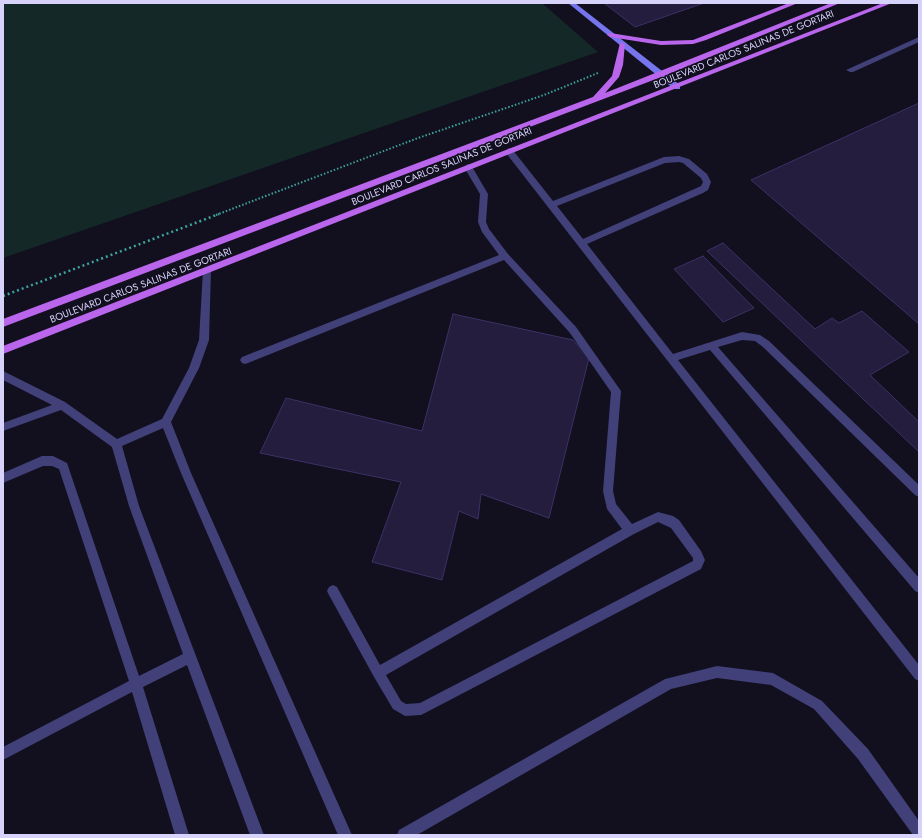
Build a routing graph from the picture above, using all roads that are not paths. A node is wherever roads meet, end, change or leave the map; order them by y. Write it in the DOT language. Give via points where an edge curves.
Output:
graph roads {
  1 [pos="571,3"];
  2 [pos="795,3"];
  3 [pos="837,3"];
  4 [pos="889,3"];
  5 [pos="610,35"];
  6 [pos="919,39"];
  7 [pos="622,44"];
  8 [pos="850,70"];
  9 [pos="661,74"];
  10 [pos="677,87"];
  11 [pos="595,99"];
  12 [pos="509,151"];
  13 [pos="468,167"];
  14 [pos="552,206"];
  15 [pos="582,243"];
  16 [pos="505,256"];
  17 [pos="207,270"];
  18 [pos="3,323"];
  19 [pos="711,345"];
  20 [pos="3,350"];
  21 [pos="672,358"];
  22 [pos="245,360"];
  23 [pos="3,375"];
  24 [pos="62,405"];
  25 [pos="166,422"];
  26 [pos="3,427"];
  27 [pos="116,444"];
  28 [pos="3,478"];
  29 [pos="919,492"];
  30 [pos="630,530"];
  31 [pos="919,587"];
  32 [pos="333,591"];
  33 [pos="191,657"];
  34 [pos="378,673"];
  35 [pos="919,675"];
  36 [pos="136,684"];
  37 [pos="3,754"];
  38 [pos="919,832"];
  39 [pos="182,835"];
  40 [pos="257,835"];
  41 [pos="345,835"];
  42 [pos="404,835"];
  1 -- 5 [label="street"];
  2 -- 5 [label="main road" via="693,42 661,43"];
  3 -- 9 [label="main road, BOULEVARD CARLOS SALINAS DE GORTARI"];
  4 -- 10 [label="main road, BOULEVARD CARLOS SALINAS DE GORTARI"];
  5 -- 7 [label="street"];
  6 -- 8 [label="lane"];
  7 -- 9 [label="street"];
  7 -- 11 [label="main road" via="615,77"];
  9 -- 10 [label="street"];
  9 -- 11 [label="main road, BOULEVARD CARLOS SALINAS DE GORTARI"];
  10 -- 12 [label="main road, BOULEVARD CARLOS SALINAS DE GORTARI"];
  11 -- 18 [label="main road, BOULEVARD CARLOS SALINAS DE GORTARI"];
  12 -- 13 [label="main road, BOULEVARD CARLOS SALINAS DE GORTARI"];
  12 -- 14 [label="lane"];
  13 -- 16 [label="lane" via="484,194 482,222 485,230"];
  13 -- 17 [label="main road, BOULEVARD CARLOS SALINAS DE GORTARI"];
  14 -- 15 [label="lane"];
  14 -- 15 [label="lane" via="664,160 686,161 704,176 706,188"];
  15 -- 21 [label="lane"];
  16 -- 22 [label="lane"];
  16 -- 30 [label="lane" via="573,330 616,391 608,491 611,506"];
  17 -- 20 [label="main road, BOULEVARD CARLOS SALINAS DE GORTARI"];
  17 -- 25 [label="lane" via="204,340 194,368"];
  19 -- 21 [label="lane"];
  19 -- 29 [label="lane" via="742,336 756,338 766,344"];
  19 -- 31 [label="lane"];
  21 -- 35 [label="lane"];
  23 -- 24 [label="lane"];
  24 -- 26 [label="lane"];
  24 -- 27 [label="lane"];
  25 -- 27 [label="lane"];
  25 -- 41 [label="lane"];
  27 -- 33 [label="lane" via="134,506"];
  28 -- 36 [label="lane" via="42,461 58,462 63,466"];
  30 -- 34 [label="lane"];
  30 -- 34 [label="lane" via="658,517 669,520 675,524 697,555 697,565 421,709 405,710 396,705"];
  32 -- 34 [label="lane"];
  33 -- 36 [label="lane"];
  33 -- 40 [label="lane"];
  36 -- 37 [label="lane"];
  36 -- 39 [label="lane"];
  38 -- 42 [label="lane" via="863,754 818,705 773,679 717,672 669,683"];
}
